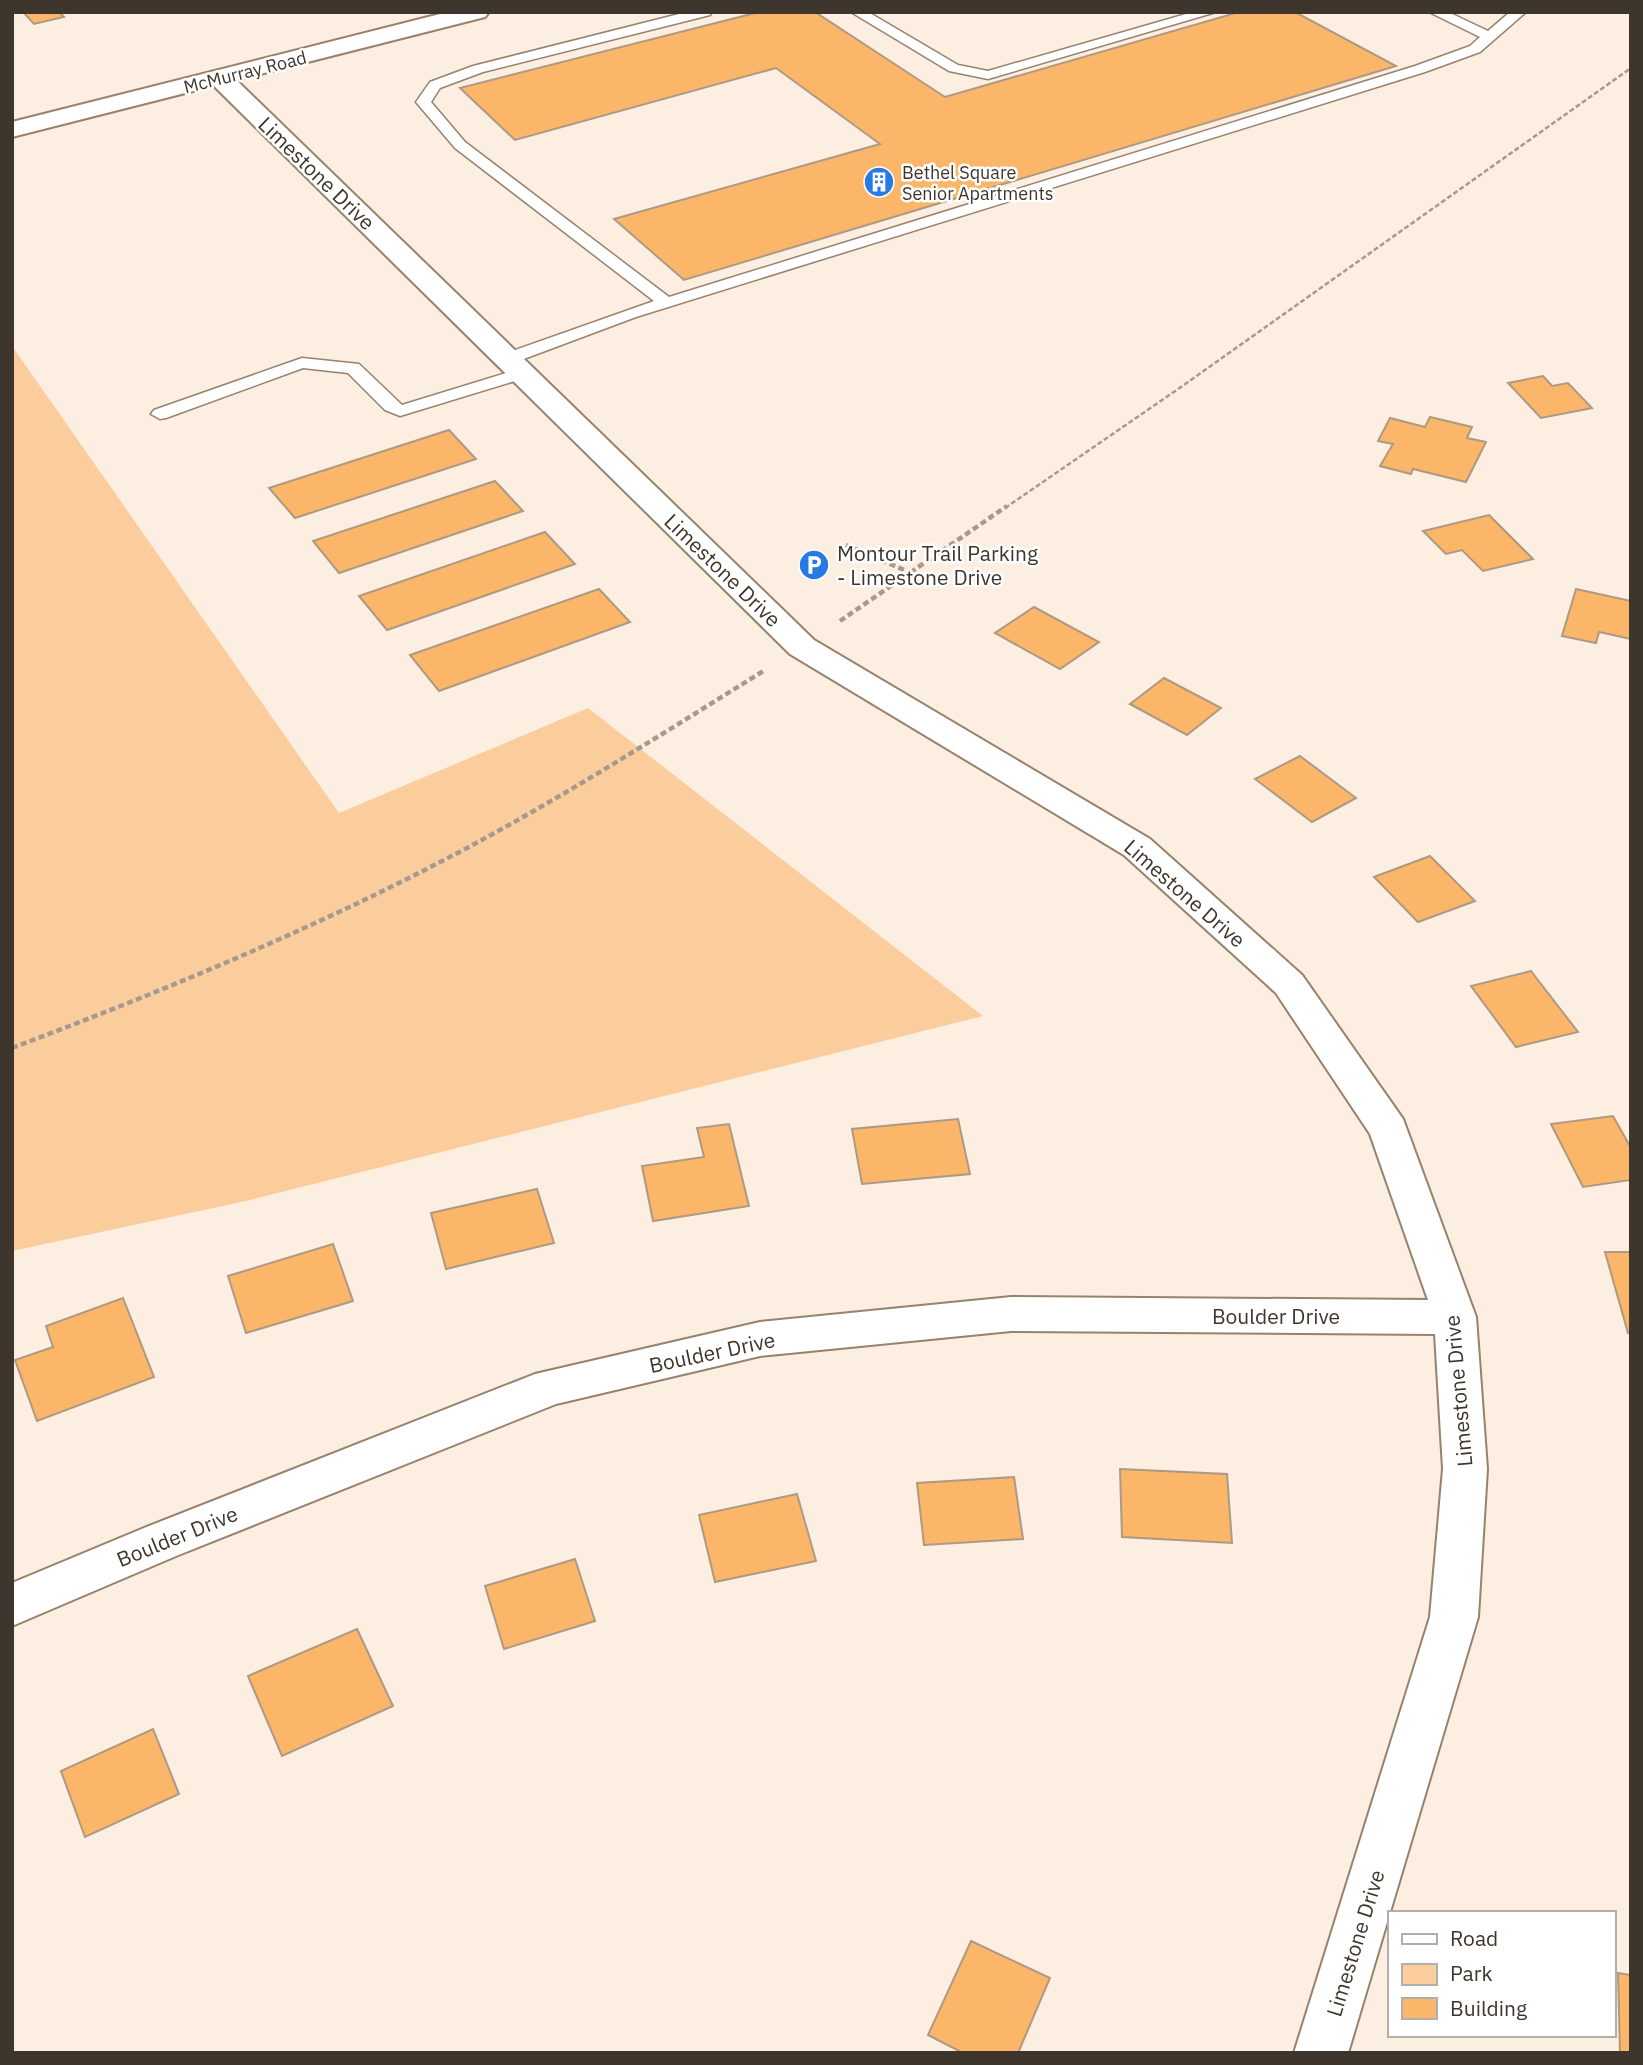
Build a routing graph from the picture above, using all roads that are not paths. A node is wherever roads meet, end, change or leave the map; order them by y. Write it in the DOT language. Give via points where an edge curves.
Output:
graph roads {
  1 [pos="477,12"];
  2 [pos="705,12"];
  3 [pos="858,12"];
  4 [pos="1209,12"];
  5 [pos="1436,12"];
  6 [pos="1519,12"];
  7 [pos="1489,36"];
  8 [pos="220,78"];
  9 [pos="12,130"];
  10 [pos="667,303"];
  11 [pos="514,366"];
  12 [pos="160,414"];
  13 [pos="1455,1317"];
  14 [pos="12,1605"];
  15 [pos="1321,2053"];
  1 -- 8 [label="street, McMurray Road"];
  2 -- 10 [label="lane" via="478,69 435,85 423,102 460,145"];
  3 -- 4 [label="lane" via="954,68 988,75"];
  5 -- 7 [label="lane"];
  6 -- 7 [label="lane"];
  7 -- 10 [label="lane" via="1475,49 1420,69"];
  8 -- 9 [label="street, McMurray Road"];
  8 -- 11 [label="street, Limestone Drive"];
  10 -- 11 [label="lane"];
  11 -- 12 [label="lane" via="400,411 354,368 302,363"];
  11 -- 13 [label="street, Limestone Drive" via="802,647 1137,848 1289,984 1389,1130"];
  13 -- 14 [label="street, Boulder Drive" via="1011,1314 760,1339 550,1387"];
  13 -- 15 [label="street, Limestone Drive" via="1465,1469 1454,1617"];
}
